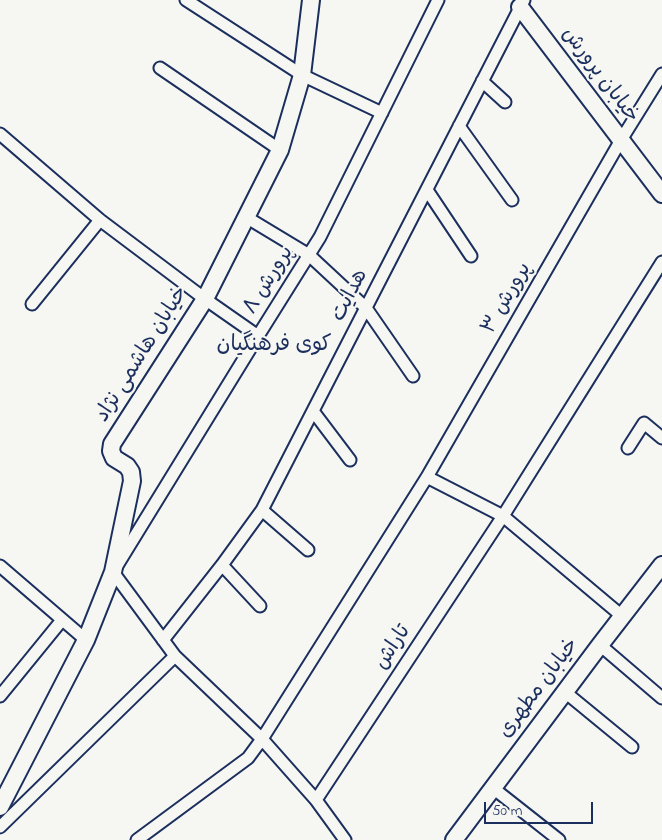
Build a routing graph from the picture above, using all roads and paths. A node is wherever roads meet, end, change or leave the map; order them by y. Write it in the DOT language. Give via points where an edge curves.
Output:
graph roads {
  1 [pos="186,0"];
  2 [pos="311,0"];
  3 [pos="433,2"];
  4 [pos="520,2"];
  5 [pos="160,68"];
  6 [pos="662,74"];
  7 [pos="302,75"];
  8 [pos="482,81"];
  9 [pos="505,102"];
  10 [pos="382,114"];
  11 [pos="459,126"];
  12 [pos="0,134"];
  13 [pos="621,140"];
  14 [pos="280,150"];
  15 [pos="426,190"];
  16 [pos="662,194"];
  17 [pos="512,200"];
  18 [pos="246,217"];
  19 [pos="100,220"];
  20 [pos="309,255"];
  21 [pos="471,256"];
  22 [pos="662,262"];
  23 [pos="205,299"];
  24 [pos="32,304"];
  25 [pos="366,308"];
  26 [pos="258,336"];
  27 [pos="413,376"];
  28 [pos="313,411"];
  29 [pos="662,438"];
  30 [pos="628,448"];
  31 [pos="350,460"];
  32 [pos="427,477"];
  33 [pos="262,510"];
  34 [pos="503,516"];
  35 [pos="308,550"];
  36 [pos="222,565"];
  37 [pos="662,565"];
  38 [pos="0,566"];
  39 [pos="114,572"];
  40 [pos="260,606"];
  41 [pos="622,616"];
  42 [pos="62,620"];
  43 [pos="86,640"];
  44 [pos="163,640"];
  45 [pos="600,645"];
  46 [pos="175,656"];
  47 [pos="565,692"];
  48 [pos="0,696"];
  49 [pos="662,698"];
  50 [pos="262,739"];
  51 [pos="632,747"];
  52 [pos="493,788"];
  53 [pos="316,800"];
  54 [pos="0,807"];
  55 [pos="0,827"];
  56 [pos="136,840"];
  57 [pos="346,840"];
  58 [pos="454,840"];
  59 [pos="559,840"];
  1 -- 7 [label="street"];
  2 -- 7 [label="street, خیابان هاشمی نژاد"];
  3 -- 10 [label="street, پرورش ۸"];
  4 -- 8 [label="street, هدایت"];
  4 -- 13 [label="street, خیابان پرورش"];
  5 -- 14 [label="street"];
  6 -- 13 [label="street, پرورش ۳"];
  7 -- 10 [label="street"];
  7 -- 14 [label="street, خیابان هاشمی نژاد"];
  8 -- 9 [label="street"];
  8 -- 11 [label="street, هدایت"];
  10 -- 20 [label="street, پرورش ۸"];
  11 -- 15 [label="street, هدایت"];
  11 -- 17 [label="street"];
  12 -- 19 [label="street"];
  13 -- 16 [label="street, خیابان پرورش"];
  13 -- 32 [label="street, پرورش ۳"];
  14 -- 18 [label="street, خیابان هاشمی نژاد"];
  15 -- 21 [label="street"];
  15 -- 25 [label="street, هدایت"];
  18 -- 20 [label="street"];
  18 -- 23 [label="street, خیابان هاشمی نژاد"];
  19 -- 23 [label="street"];
  19 -- 24 [label="street"];
  20 -- 25 [label="street"];
  20 -- 26 [label="street, پرورش ۸"];
  22 -- 34 [label="street, تاراش"];
  23 -- 26 [label="street"];
  23 -- 39 [label="street, خیابان هاشمی نژاد" via="112,444 110,451 114,458 127,466 132,481"];
  25 -- 27 [label="street"];
  25 -- 28 [label="street, هدایت"];
  26 -- 39 [label="street, پرورش ۸"];
  28 -- 31 [label="street"];
  28 -- 33 [label="street, هدایت"];
  29 -- 30 [label="street" via="644,424"];
  32 -- 34 [label="street"];
  32 -- 50 [label="street, پرورش ۳"];
  33 -- 35 [label="street"];
  33 -- 36 [label="street, هدایت"];
  34 -- 41 [label="street"];
  34 -- 53 [label="street, تاراش"];
  36 -- 40 [label="street"];
  36 -- 44 [label="street, هدایت"];
  37 -- 41 [label="street, خیابان مطهری"];
  38 -- 42 [label="street"];
  39 -- 43 [label="street, خیابان هاشمی نژاد"];
  39 -- 44 [label="street"];
  41 -- 45 [label="street, خیابان مطهری"];
  42 -- 43 [label="street"];
  42 -- 48 [label="street"];
  43 -- 54 [label="street, خیابان هاشمی نژاد"];
  44 -- 46 [label="street"];
  45 -- 47 [label="street, خیابان مطهری"];
  45 -- 49 [label="street"];
  46 -- 50 [label="street"];
  46 -- 55 [label="street"];
  47 -- 51 [label="street"];
  47 -- 52 [label="street, خیابان مطهری"];
  50 -- 53 [label="street"];
  50 -- 56 [label="street, پرورش ۳" via="248,758"];
  52 -- 58 [label="street, خیابان مطهری"];
  52 -- 59 [label="street"];
  53 -- 57 [label="street"];
}
